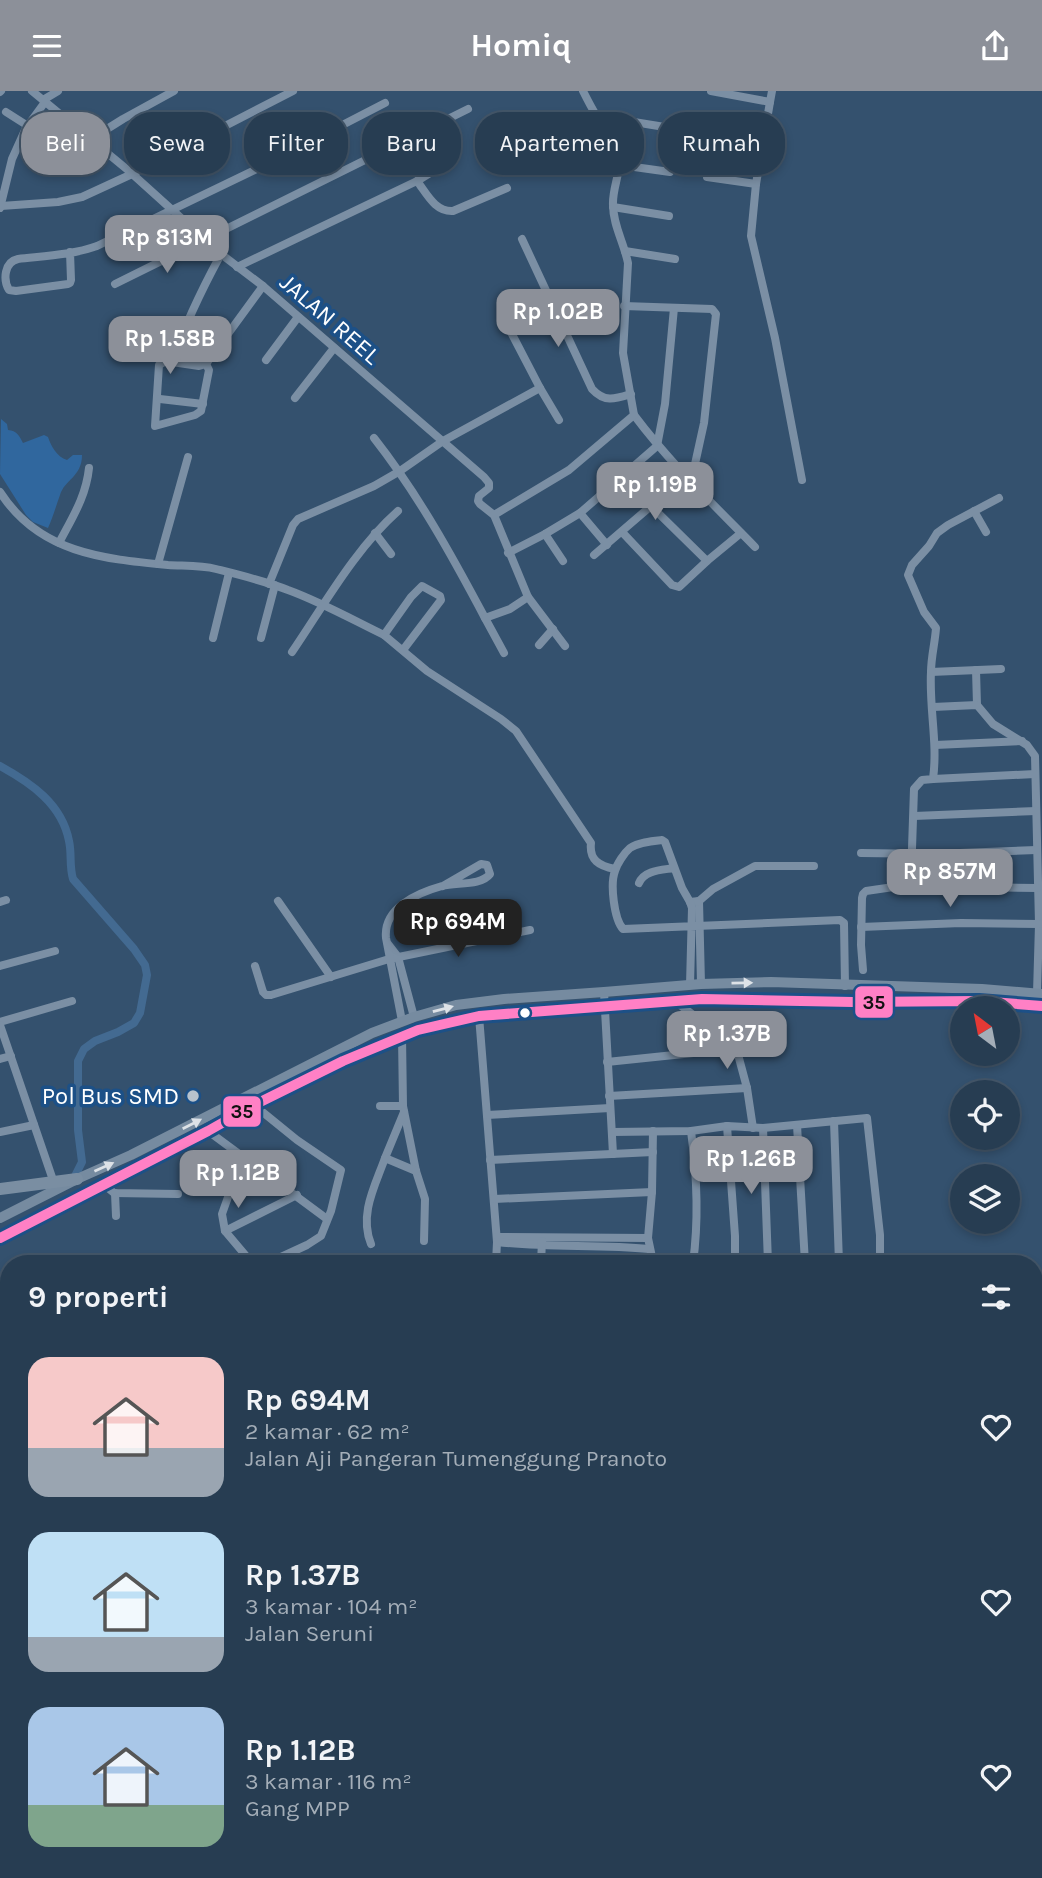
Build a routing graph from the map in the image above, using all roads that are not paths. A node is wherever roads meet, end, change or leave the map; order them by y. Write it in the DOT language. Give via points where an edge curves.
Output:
graph roads {
  1 [pos="32,91"];
  2 [pos="58,91"];
  3 [pos="174,91"];
  4 [pos="293,91"];
  5 [pos="583,91"];
  6 [pos="711,91"];
  7 [pos="772,91"];
  8 [pos="44,101"];
  9 [pos="771,102"];
  10 [pos="385,103"];
  11 [pos="468,109"];
  12 [pos="6,112"];
  13 [pos="37,112"];
  14 [pos="58,112"];
  15 [pos="595,112"];
  16 [pos="769,112"];
  17 [pos="21,122"];
  18 [pos="230,123"];
  19 [pos="110,127"];
  20 [pos="21,140"];
  21 [pos="110,155"];
  22 [pos="124,167"];
  23 [pos="130,175"];
  24 [pos="133,175"];
  25 [pos="427,175"];
  26 [pos="617,175"];
  27 [pos="758,175"];
  28 [pos="707,177"];
  29 [pos="417,181"];
  30 [pos="756,184"];
  31 [pos="507,188"];
  32 [pos="0,207"];
  33 [pos="613,207"];
  34 [pos="172,211"];
  35 [pos="669,216"];
  36 [pos="522,239"];
  37 [pos="205,240"];
  38 [pos="625,251"];
  39 [pos="70,252"];
  40 [pos="221,254"];
  41 [pos="675,259"];
  42 [pos="237,267"];
  43 [pos="115,284"];
  44 [pos="262,286"];
  45 [pos="624,306"];
  46 [pos="674,308"];
  47 [pos="502,316"];
  48 [pos="298,317"];
  49 [pos="334,348"];
  50 [pos="267,361"];
  51 [pos="172,362"];
  52 [pos="206,364"];
  53 [pos="540,388"];
  54 [pos="631,394"];
  55 [pos="295,398"];
  56 [pos="160,399"];
  57 [pos="203,404"];
  58 [pos="634,415"];
  59 [pos="559,420"];
  60 [pos="374,438"];
  61 [pos="443,441"];
  62 [pos="657,446"];
  63 [pos="188,457"];
  64 [pos="89,468"];
  65 [pos="400,471"];
  66 [pos="684,476"];
  67 [pos="802,480"];
  68 [pos="0,492"];
  69 [pos="999,498"];
  70 [pos="651,506"];
  71 [pos="398,511"];
  72 [pos="974,511"];
  73 [pos="579,513"];
  74 [pos="494,515"];
  75 [pos="622,532"];
  76 [pos="986,532"];
  77 [pos="375,533"];
  78 [pos="741,533"];
  79 [pos="545,534"];
  80 [pos="59,543"];
  81 [pos="607,545"];
  82 [pos="755,547"];
  83 [pos="508,553"];
  84 [pos="391,554"];
  85 [pos="594,555"];
  86 [pos="563,561"];
  87 [pos="707,561"];
  88 [pos="158,564"];
  89 [pos="229,573"];
  90 [pos="272,584"];
  91 [pos="528,597"];
  92 [pos="323,605"];
  93 [pos="485,618"];
  94 [pos="553,629"];
  95 [pos="384,635"];
  96 [pos="213,638"];
  97 [pos="261,638"];
  98 [pos="539,645"];
  99 [pos="565,646"];
  100 [pos="403,650"];
  101 [pos="292,652"];
  102 [pos="504,653"];
  103 [pos="1001,669"];
  104 [pos="976,670"];
  105 [pos="931,673"];
  106 [pos="977,705"];
  107 [pos="933,706"];
  108 [pos="1022,741"];
  109 [pos="935,745"];
  110 [pos="1035,774"];
  111 [pos="933,779"];
  112 [pos="1036,811"];
  113 [pos="914,816"];
  114 [pos="1037,850"];
  115 [pos="861,853"];
  116 [pos="911,853"];
  117 [pos="814,866"];
  118 [pos="674,868"];
  119 [pos="615,869"];
  120 [pos="639,883"];
  121 [pos="914,884"];
  122 [pos="443,886"];
  123 [pos="1037,888"];
  124 [pos="278,901"];
  125 [pos="695,901"];
  126 [pos="1039,924"];
  127 [pos="691,926"];
  128 [pos="700,926"];
  129 [pos="861,927"];
  130 [pos="530,930"];
  131 [pos="55,951"];
  132 [pos="394,958"];
  133 [pos="255,965"];
  134 [pos="0,966"];
  135 [pos="863,970"];
  136 [pos="331,977"];
  137 [pos="696,984"];
  138 [pos="845,986"];
  139 [pos="604,992"];
  140 [pos="1040,993"];
  141 [pos="72,1001"];
  142 [pos="675,1001"];
  143 [pos="605,1006"];
  144 [pos="1042,1006"];
  145 [pos="479,1016"];
  146 [pos="414,1017"];
  147 [pos="717,1018"];
  148 [pos="402,1021"];
  149 [pos="0,1023"];
  150 [pos="734,1029"];
  151 [pos="402,1036"];
  152 [pos="736,1047"];
  153 [pos="11,1056"];
  154 [pos="0,1059"];
  155 [pos="607,1062"];
  156 [pos="747,1088"];
  157 [pos="609,1096"];
  158 [pos="254,1105"];
  159 [pos="380,1106"];
  160 [pos="610,1108"];
  161 [pos="403,1109"];
  162 [pos="487,1115"];
  163 [pos="834,1121"];
  164 [pos="34,1125"];
  165 [pos="797,1125"];
  166 [pos="727,1126"];
  167 [pos="758,1128"];
  168 [pos="208,1131"];
  169 [pos="653,1131"];
  170 [pos="691,1131"];
  171 [pos="0,1132"];
  172 [pos="612,1132"];
  173 [pos="653,1152"];
  174 [pos="239,1154"];
  175 [pos="613,1154"];
  176 [pos="131,1155"];
  177 [pos="385,1158"];
  178 [pos="490,1160"];
  179 [pos="137,1167"];
  180 [pos="416,1171"];
  181 [pos="77,1179"];
  182 [pos="54,1183"];
  183 [pos="103,1184"];
  184 [pos="0,1189"];
  185 [pos="652,1192"];
  186 [pos="115,1193"];
  187 [pos="178,1194"];
  188 [pos="297,1195"];
  189 [pos="494,1199"];
  190 [pos="116,1216"];
  191 [pos="0,1218"];
  192 [pos="327,1219"];
  193 [pos="225,1231"];
  194 [pos="0,1238"];
  195 [pos="648,1238"];
  196 [pos="497,1239"];
  197 [pos="424,1241"];
  198 [pos="542,1242"];
  199 [pos="371,1244"];
  200 [pos="649,1249"];
  201 [pos="245,1255"];
  202 [pos="285,1255"];
  203 [pos="496,1255"];
  204 [pos="541,1255"];
  205 [pos="651,1255"];
  206 [pos="694,1255"];
  207 [pos="735,1255"];
  208 [pos="767,1255"];
  209 [pos="805,1255"];
  210 [pos="839,1255"];
  211 [pos="880,1255"];
  1 -- 8 [label="street, JALAN REEL"];
  2 -- 8 [label="street"];
  3 -- 19 [label="street"];
  4 -- 18 [label="street"];
  5 -- 15 [label="street"];
  6 -- 9 [label="street"];
  7 -- 9 [label="street"];
  8 -- 13 [label="street"];
  8 -- 14 [label="street, JALAN REEL"];
  9 -- 16 [label="street"];
  10 -- 34 [label="street"];
  11 -- 37 [label="street"];
  12 -- 17 [label="street"];
  20 -- 32 [label="street"];
  21 -- 22 [label="street, JALAN REEL"];
  23 -- 32 [label="street" via="82,197"];
  24 -- 34 [label="street, JALAN REEL"];
  25 -- 29 [label="street"];
  26 -- 33 [label="street"];
  27 -- 30 [label="street"];
  28 -- 30 [label="street"];
  29 -- 31 [label="street" via="446,212"];
  29 -- 42 [label="street"];
  30 -- 67 [label="street" via="751,236"];
  33 -- 35 [label="street"];
  33 -- 38 [label="street"];
  34 -- 37 [label="street, JALAN REEL"];
  34 -- 39 [label="street" via="97,246"];
  36 -- 54 [label="street" via="592,389 604,399"];
  37 -- 40 [label="street, JALAN REEL"];
  37 -- 43 [label="street"];
  38 -- 41 [label="street"];
  38 -- 45 [label="street"];
  39 -- 39 [label="street" via="68,284 16,291 7,287 6,272 13,260"];
  40 -- 42 [label="street, JALAN REEL"];
  40 -- 51 [label="street"];
  42 -- 44 [label="street, JALAN REEL"];
  44 -- 48 [label="street, JALAN REEL"];
  44 -- 52 [label="street"];
  45 -- 46 [label="street"];
  45 -- 54 [label="street" via="623,353"];
  46 -- 62 [label="street"];
  46 -- 66 [label="street" via="712,309 716,314 704,423 696,461"];
  47 -- 53 [label="street"];
  48 -- 49 [label="street, JALAN REEL"];
  48 -- 50 [label="street"];
  49 -- 55 [label="street"];
  49 -- 61 [label="street, JALAN REEL"];
  51 -- 52 [label="street"];
  51 -- 57 [label="street" via="159,365 155,426 200,412"];
  52 -- 57 [label="street"];
  53 -- 59 [label="street"];
  53 -- 61 [label="street"];
  54 -- 58 [label="street"];
  56 -- 57 [label="street"];
  58 -- 62 [label="street"];
  58 -- 74 [label="street" via="569,470"];
  60 -- 65 [label="street"];
  61 -- 65 [label="street"];
  61 -- 74 [label="street, JALAN REEL" via="489,483 478,501"];
  62 -- 66 [label="street"];
  62 -- 73 [label="street"];
  63 -- 88 [label="street"];
  64 -- 80 [label="street" via="82,501"];
  65 -- 90 [label="street" via="295,522"];
  65 -- 93 [label="street"];
  66 -- 70 [label="street"];
  66 -- 78 [label="street"];
  68 -- 80 [label="street" via="21,520"];
  69 -- 72 [label="street"];
  70 -- 75 [label="street"];
  70 -- 87 [label="street"];
  71 -- 77 [label="street"];
  72 -- 76 [label="street"];
  72 -- 105 [label="street" via="937,533 908,575 924,613 936,628"];
  73 -- 79 [label="street"];
  73 -- 81 [label="street"];
  74 -- 83 [label="street"];
  75 -- 81 [label="street"];
  75 -- 87 [label="street" via="674,587 681,586"];
  77 -- 84 [label="street"];
  77 -- 92 [label="street"];
  78 -- 82 [label="street"];
  78 -- 87 [label="street"];
  79 -- 83 [label="street"];
  79 -- 86 [label="street"];
  80 -- 88 [label="street" via="96,557"];
  81 -- 85 [label="street"];
  83 -- 91 [label="street"];
  88 -- 89 [label="street"];
  89 -- 90 [label="street"];
  89 -- 96 [label="street"];
  90 -- 92 [label="street"];
  90 -- 97 [label="street"];
  91 -- 93 [label="street" via="510,610"];
  91 -- 94 [label="street"];
  92 -- 95 [label="street"];
  92 -- 101 [label="street"];
  93 -- 102 [label="street"];
  94 -- 98 [label="street"];
  94 -- 99 [label="street"];
  95 -- 100 [label="street"];
  95 -- 100 [label="street" via="421,586 440,596"];
  100 -- 119 [label="street" via="516,731 591,843 594,860"];
  103 -- 104 [label="street"];
  104 -- 105 [label="street"];
  104 -- 106 [label="street"];
  105 -- 107 [label="street"];
  106 -- 107 [label="street"];
  106 -- 108 [label="street" via="993,724"];
  107 -- 109 [label="street"];
  108 -- 109 [label="street"];
  108 -- 110 [label="street" via="1033,751"];
  109 -- 111 [label="street"];
  110 -- 111 [label="street"];
  110 -- 112 [label="street"];
  111 -- 113 [label="street" via="922,780 914,789"];
  112 -- 113 [label="street"];
  112 -- 114 [label="street"];
  113 -- 116 [label="street"];
  114 -- 116 [label="street"];
  114 -- 123 [label="street"];
  115 -- 116 [label="street"];
  116 -- 121 [label="street"];
  117 -- 125 [label="street" via="755,866"];
  118 -- 119 [label="street" via="662,839 631,848"];
  118 -- 120 [label="street" via="646,874"];
  118 -- 125 [label="street" via="682,888"];
  119 -- 127 [label="street" via="620,928"];
  121 -- 123 [label="street"];
  121 -- 129 [label="street" via="866,891"];
  122 -- 122 [label="street" via="484,879 489,869 481,864"];
  122 -- 132 [label="street" via="394,911 386,926"];
  123 -- 126 [label="street"];
  124 -- 136 [label="street"];
  125 -- 127 [label="street"];
  125 -- 128 [label="street"];
  126 -- 129 [label="street"];
  126 -- 140 [label="street"];
  127 -- 128 [label="street"];
  127 -- 137 [label="street"];
  128 -- 137 [label="street"];
  128 -- 138 [label="street" via="840,920 844,923"];
  129 -- 135 [label="street"];
  130 -- 132 [label="street"];
  131 -- 134 [label="street"];
  132 -- 136 [label="street"];
  132 -- 146 [label="street"];
  132 -- 148 [label="street"];
  133 -- 136 [label="street" via="266,995"];
  137 -- 138 [label="main road, one-way"];
  137 -- 139 [label="main road"];
  138 -- 140 [label="main road"];
  139 -- 143 [label="street"];
  146 -- 139 [label="main road, one-way" via="504,999"];
  141 -- 149 [label="street"];
  142 -- 143 [label="main road"];
  142 -- 144 [label="main road" via="979,1001"];
  142 -- 147 [label="street" via="696,1017"];
  143 -- 145 [label="main road"];
  143 -- 155 [label="street"];
  145 -- 151 [label="main road"];
  145 -- 162 [label="street"];
  146 -- 148 [label="main road"];
  176 -- 148 [label="main road, one-way"];
  149 -- 153 [label="street"];
  150 -- 152 [label="street"];
  151 -- 158 [label="main road"];
  151 -- 161 [label="street"];
  152 -- 155 [label="street"];
  152 -- 156 [label="street"];
  153 -- 154 [label="street"];
  153 -- 164 [label="street"];
  155 -- 157 [label="street"];
  156 -- 157 [label="street"];
  156 -- 167 [label="street"];
  157 -- 160 [label="street"];
  158 -- 168 [label="main road"];
  158 -- 192 [label="street" via="341,1170"];
  159 -- 161 [label="street"];
  160 -- 162 [label="street"];
  160 -- 172 [label="street"];
  161 -- 177 [label="street"];
  161 -- 180 [label="street"];
  162 -- 178 [label="street"];
  163 -- 165 [label="street"];
  163 -- 210 [label="street"];
  163 -- 211 [label="street" via="867,1118"];
  164 -- 171 [label="street"];
  164 -- 182 [label="street"];
  165 -- 167 [label="street"];
  165 -- 209 [label="street"];
  166 -- 167 [label="street"];
  166 -- 170 [label="street"];
  166 -- 207 [label="street"];
  167 -- 208 [label="street"];
  168 -- 174 [label="street"];
  168 -- 179 [label="main road"];
  169 -- 170 [label="street"];
  169 -- 172 [label="street"];
  169 -- 173 [label="street"];
  170 -- 206 [label="street" via="697,1194"];
  172 -- 175 [label="street"];
  173 -- 175 [label="street"];
  173 -- 185 [label="street"];
  174 -- 188 [label="street"];
  174 -- 193 [label="street" via="222,1214"];
  175 -- 178 [label="street"];
  176 -- 179 [label="main road"];
  181 -- 176 [label="main road, one-way"];
  177 -- 180 [label="street"];
  177 -- 199 [label="street" via="368,1205 366,1231"];
  178 -- 189 [label="street"];
  179 -- 183 [label="main road"];
  180 -- 197 [label="street" via="425,1199"];
  181 -- 182 [label="highway"];
  181 -- 191 [label="main road"];
  182 -- 184 [label="highway"];
  183 -- 186 [label="street"];
  183 -- 194 [label="main road"];
  185 -- 189 [label="street"];
  185 -- 195 [label="street"];
  186 -- 187 [label="street"];
  186 -- 190 [label="street"];
  188 -- 192 [label="street"];
  188 -- 193 [label="street"];
  189 -- 196 [label="street"];
  192 -- 202 [label="street" via="321,1236"];
  193 -- 201 [label="street"];
  195 -- 198 [label="street"];
  195 -- 200 [label="street"];
  196 -- 198 [label="street"];
  196 -- 203 [label="street"];
  198 -- 200 [label="street"];
  198 -- 204 [label="street"];
  200 -- 205 [label="street"];
}
